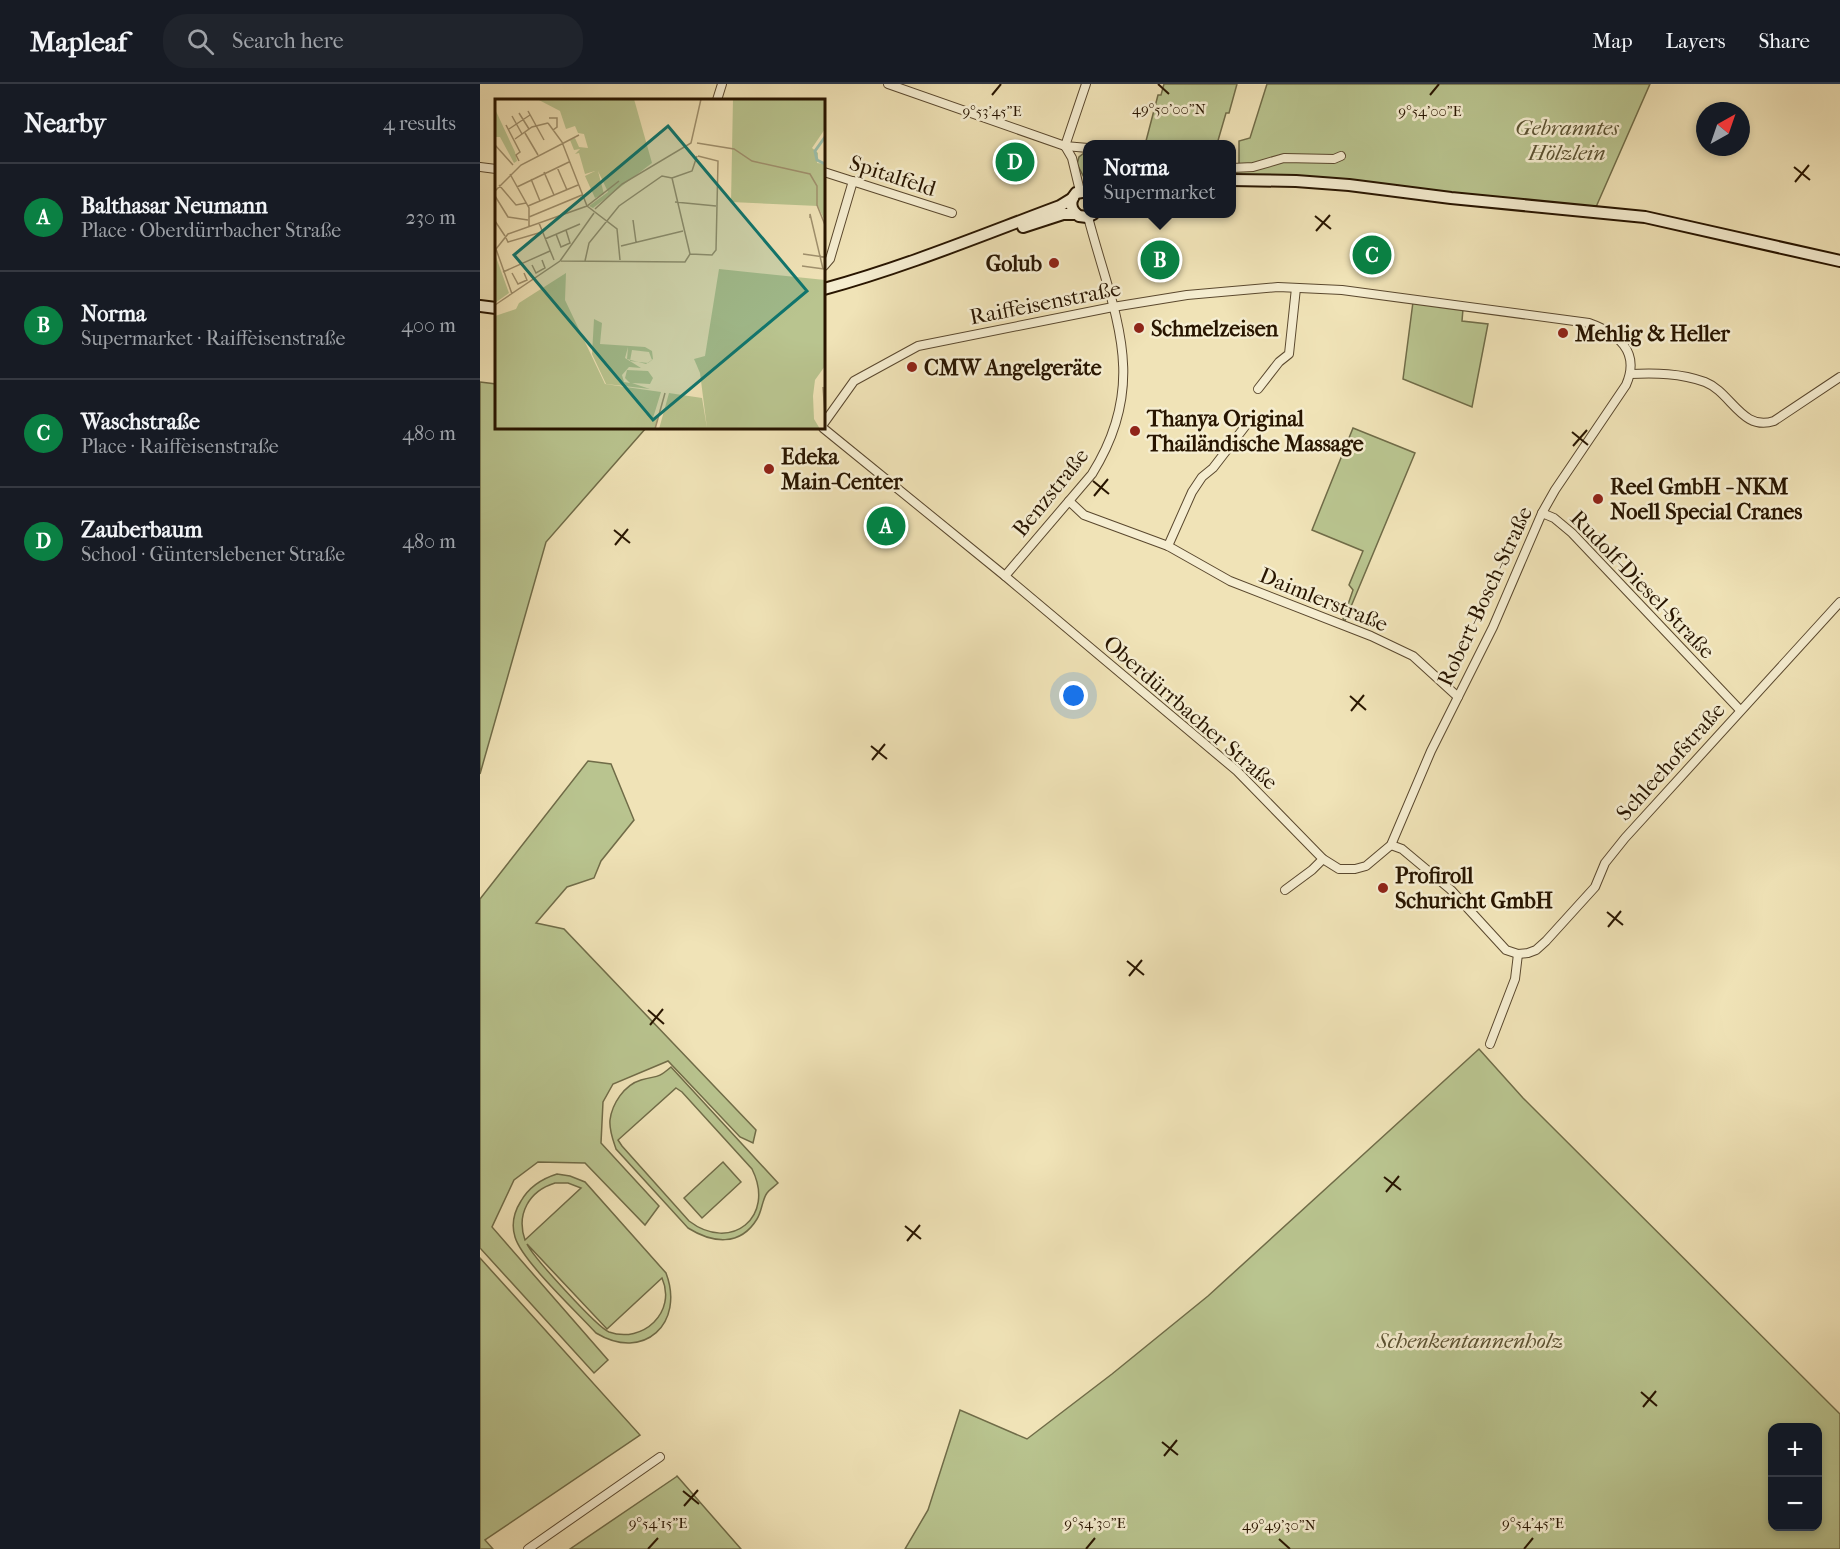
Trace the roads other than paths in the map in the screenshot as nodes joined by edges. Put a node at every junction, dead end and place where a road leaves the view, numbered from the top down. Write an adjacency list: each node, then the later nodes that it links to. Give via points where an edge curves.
1 (722, 84): 4 (street)
2 (888, 84): 5 (street)
3 (1086, 84): 5 (street)
4 (717, 99)
5 (1065, 146): 6 (street); 14 (street, via 1072,158)
6 (1083, 148)
7 (1341, 156): 9 (street, via 1284,158)
8 (480, 167): 10 (street)
9 (1236, 168)
10 (495, 169)
11 (825, 172): 13 (street, Spitalfeld)
12 (1236, 180): 20 (street, via 1349,185 1645,217)
13 (853, 181): 15 (street, Spitalfeld); 21 (street)
14 (1080, 194): 16 (street, via 1072,207); 19 (street, via 1060,206)
15 (952, 213)
16 (1076, 214): 17 (street); 19 (street, via 1063,214)
17 (1083, 217)
18 (1092, 218): 26 (street, Benzstraße)
19 (962, 245): 23 (street)
20 (1840, 261)
21 (825, 265)
22 (1296, 288): 26 (street, Raiffeisenstraße, via 1234,290); 27 (street, Raiffeisenstraße, via 1342,290 1589,322 1622,341 1629,355); 29 (street, via 1289,354)
23 (825, 289)
24 (480, 306): 25 (street)
25 (495, 308)
26 (1113, 308): 31 (street, Raiffeisenstraße, via 918,346 854,381); 33 (street, Benzstraße, via 1125,374 1118,418 1092,474)
27 (1630, 374): 28 (street, via 1663,372 1707,383 1757,424 1774,422); 34 (street, Robert-Bosch-Straße)
28 (1840, 377)
29 (1258, 389)
30 (1250, 420): 35 (street, via 1192,492)
31 (825, 422)
32 (825, 427): 36 (street, Oberdürrbacher Straße)
33 (1069, 501): 35 (street, Daimlerstraße, via 1084,515); 36 (street, Benzstraße)
34 (1542, 513): 38 (street, Robert-Bosch-Straße, via 1493,627); 39 (street, Rudolf-Diesel-Straße, via 1572,533)
35 (1168, 546): 38 (street, Daimlerstraße, via 1230,581 1413,656)
36 (1005, 576): 41 (street, Oberdürrbacher Straße, via 1237,771)
37 (1840, 602): 39 (street, Schleehofstraße)
38 (1458, 696): 40 (street, Robert-Bosch-Straße)
39 (1740, 710): 43 (street, Schleehofstraße, via 1625,838 1605,863 1595,887 1536,950)
40 (1391, 845): 41 (street, Oberdürrbacher Straße, via 1366,866 1355,869 1339,869); 43 (street, via 1402,849 1451,890 1506,950)
41 (1323, 859): 42 (street)
42 (1285, 890)
43 (1518, 954): 44 (street, via 1515,979)
44 (1490, 1044)
45 (660, 1457): 46 (street)
46 (528, 1549)

